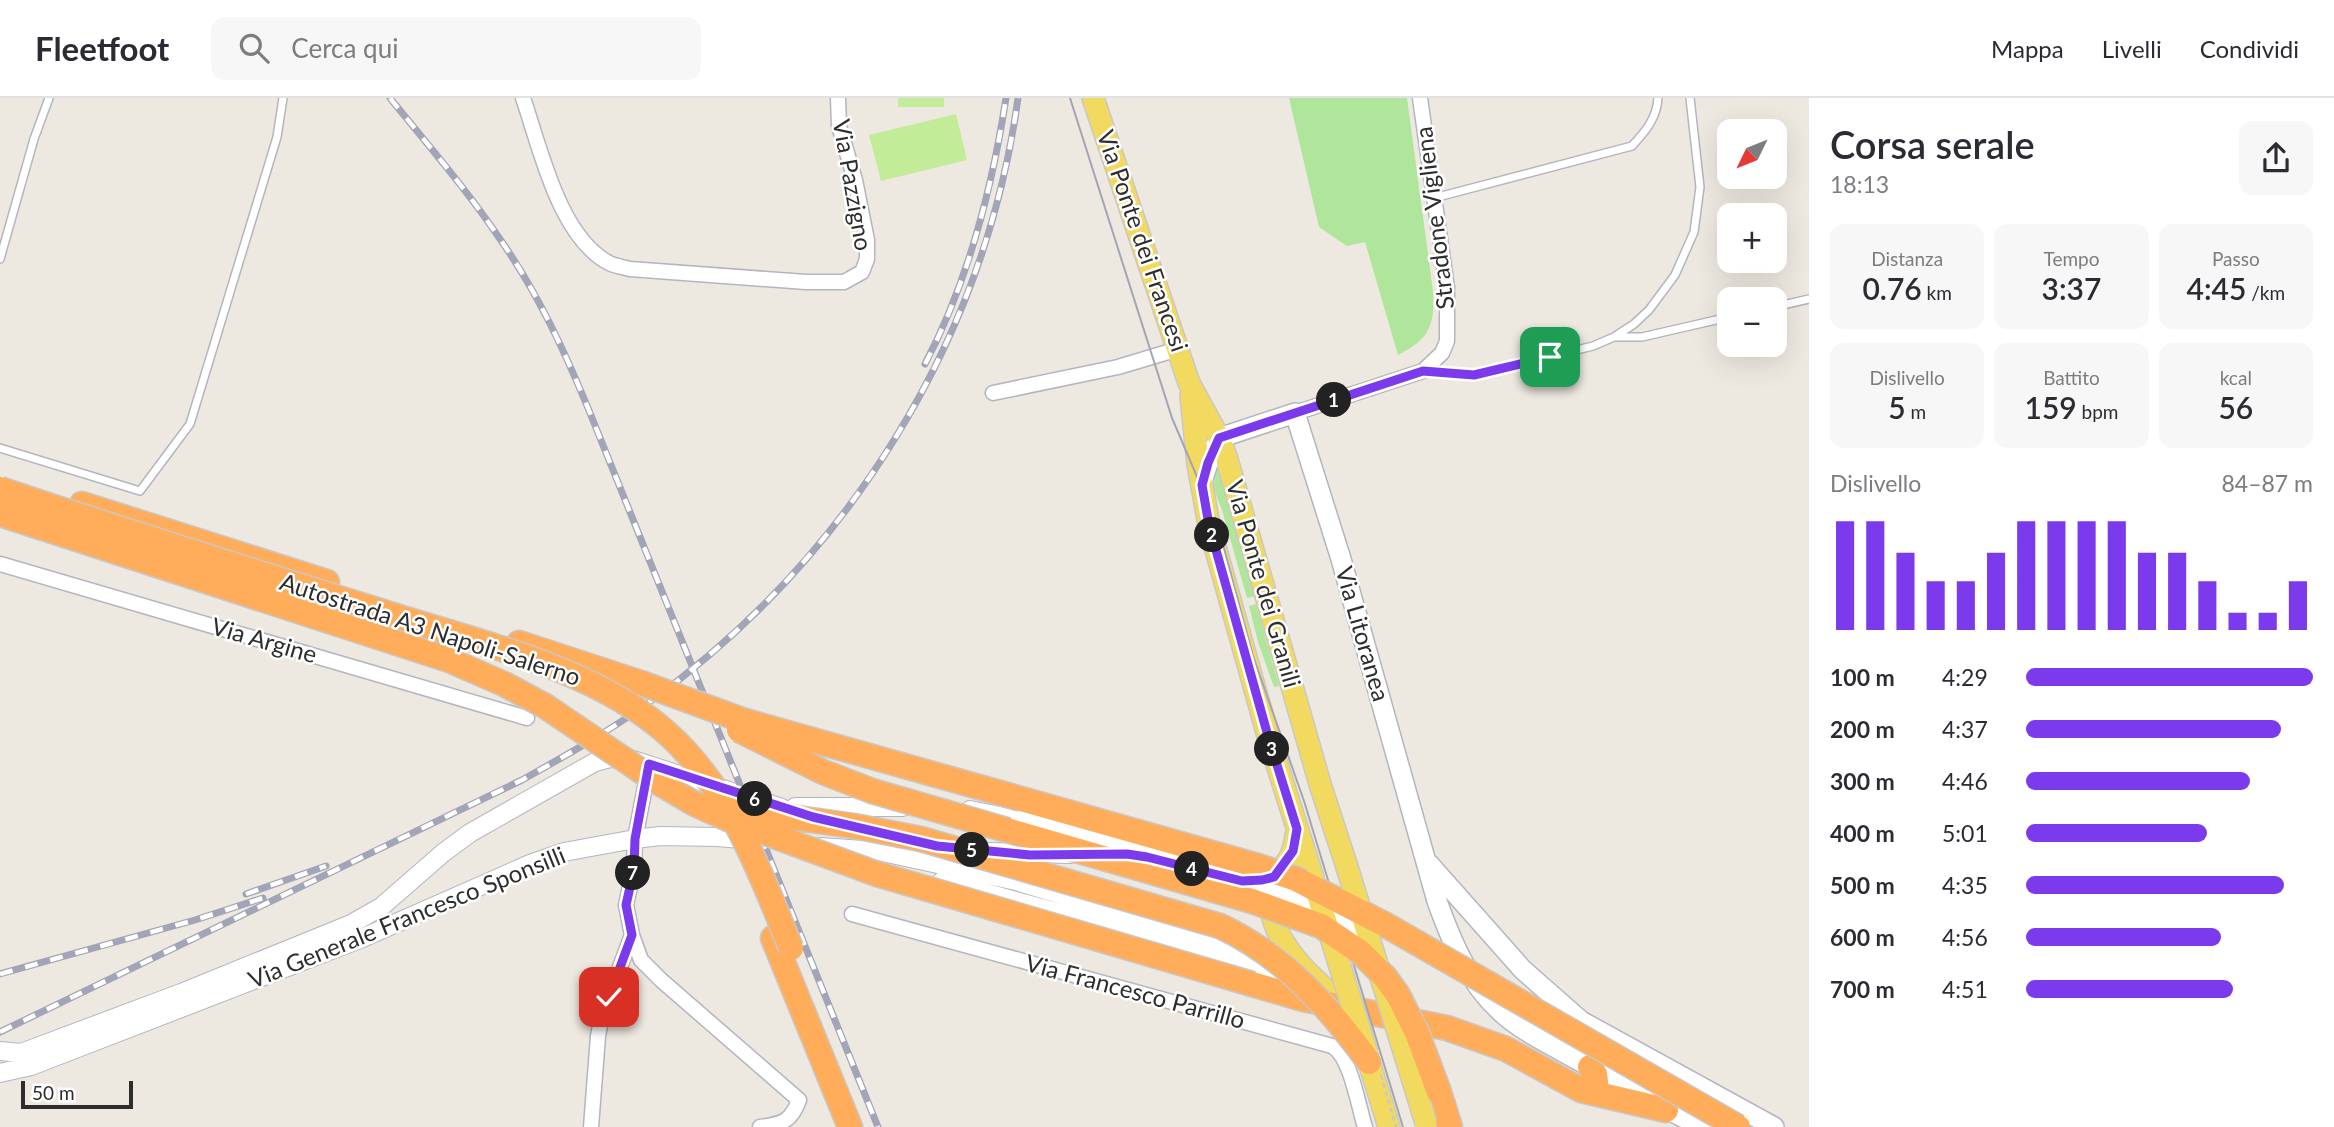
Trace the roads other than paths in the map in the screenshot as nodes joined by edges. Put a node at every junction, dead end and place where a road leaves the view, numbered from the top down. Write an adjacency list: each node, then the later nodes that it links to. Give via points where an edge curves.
1 (49, 98): 10 (lane)
2 (283, 98): 21 (lane, via 277,137 190,424 140,491)
3 (523, 98): 4 (street, Via Pazzigno, via 568,219 589,247 609,263 630,269 844,282 862,272 867,240 839,126)
4 (838, 98)
5 (1093, 98): 15 (main road, Via Ponte dei Francesi)
6 (1420, 98): 9 (street, Stradone Vigliena)
7 (1658, 98): 9 (lane, via 1647,130 1632,146)
8 (1690, 98): 14 (lane, via 1700,187 1694,232 1675,275 1649,310)
9 (1434, 198): 16 (street, Stradone Vigliena, via 1447,288 1447,341 1442,353)
10 (0, 259)
11 (1809, 299): 12 (lane)
12 (1787, 304)
13 (1717, 320): 14 (lane, via 1642,337)
14 (1614, 337): 16 (lane, via 1474,375)
15 (1178, 349): 17 (main road, Via Ponte dei Francesi); 18 (street, via 1118,367)
16 (1423, 371): 19 (street)
17 (1190, 385): 20 (main road, Via Ponte dei Granili); 23 (main road, Via Ponte dei Granili)
18 (993, 393)
19 (1295, 413): 20 (main road); 35 (main road, Via Litoranea, via 1345,573)
20 (1219, 438): 23 (main road); 54 (main road, Via Ponte dei Granili, bridge, via 1320,784)
21 (0, 448)
22 (0, 480): 28 (highway)
23 (1202, 485): 32 (main road, Via Ponte dei Granili, via 1209,525)
24 (0, 489): 41 (highway, Autostrada A3 Napoli-Salerno, bridge, via 499,649 585,680 621,700 676,742 720,796 747,843)
25 (0, 503): 41 (highway, Autostrada A3 Napoli-Salerno, bridge, via 580,688 639,726 697,784 734,845)
26 (0, 514): 30 (highway, bridge, via 449,660 545,706)
27 (0, 564): 29 (street, Via Argine)
28 (641, 683): 38 (highway, bridge, via 741,720 1258,866); 52 (highway, bridge, via 823,772 872,791 1252,901 1321,926 1360,952 1398,995)
29 (527, 718)
30 (653, 772): 31 (street, Via Generale Francesco Sponsilli); 33 (street); 42 (highway, bridge, via 725,807 920,839 1220,926); 43 (highway, bridge, via 695,804 853,866); 47 (street, Via Generale Francesco Sponsilli, via 630,759 595,762 470,833 382,907 351,924 21,1053)
31 (774, 805): 36 (street, via 937,846 1030,855 1127,854 1242,881); 37 (street, bridge, via 979,811)
32 (1297, 829): 36 (main road, via 1293,851); 48 (main road, Via Ponte dei Granili, bridge)
33 (635, 839): 34 (street, Via Generale Francesco Sponsilli, via 717,837); 40 (street, via 626,905); 50 (street, Via Generale Francesco Sponsilli, via 564,852 530,864 360,939 31,1066)
34 (828, 847): 42 (street, bridge, via 878,851 1016,881 1206,938); 43 (street, via 1213,955 1266,976)
35 (1423, 858): 45 (main road, Via Litoranea, via 1452,941 1478,986 1500,1012); 46 (main road, via 1523,970 1581,1021)
36 (1274, 877): 44 (main road, via 1272,918 1282,940)
37 (1294, 895): 38 (street, bridge); 52 (street, bridge, via 1346,925 1399,979 1426,1034)
38 (1338, 899): 62 (highway, bridge)
39 (852, 914): 59 (street, Via Francesco Parrillo, via 1332,1046 1345,1061)
40 (632, 935): 55 (street, via 602,1015); 56 (street, via 641,960 661,980 799,1100 794,1113 780,1124)
41 (782, 943): 57 (highway, Autostrada A3 Napoli-Salerno); 58 (highway, Autostrada A3 Napoli-Salerno)
42 (1288, 970): 48 (highway, bridge, via 1329,1010)
43 (1303, 999): 44 (highway)
44 (1347, 1008): 51 (highway, via 1459,1032 1506,1049)
45 (1535, 1036): 46 (main road); 49 (main road, Via Litoranea)
46 (1608, 1037): 63 (main road)
47 (0, 1051)
48 (1369, 1062): 60 (main road, Via Ponte dei Granili)
49 (1590, 1067): 51 (highway, via 1596,1082); 53 (main road, Via Litoranea)
50 (0, 1073)
51 (1581, 1090): 53 (highway)
52 (1439, 1092): 54 (highway)
53 (1666, 1110): 61 (main road, Via Litoranea)
54 (1434, 1126)
55 (591, 1127)
56 (760, 1127)
57 (850, 1127)
58 (864, 1127)
59 (1365, 1127)
60 (1389, 1127)
61 (1703, 1127)
62 (1738, 1127)
63 (1774, 1127)

